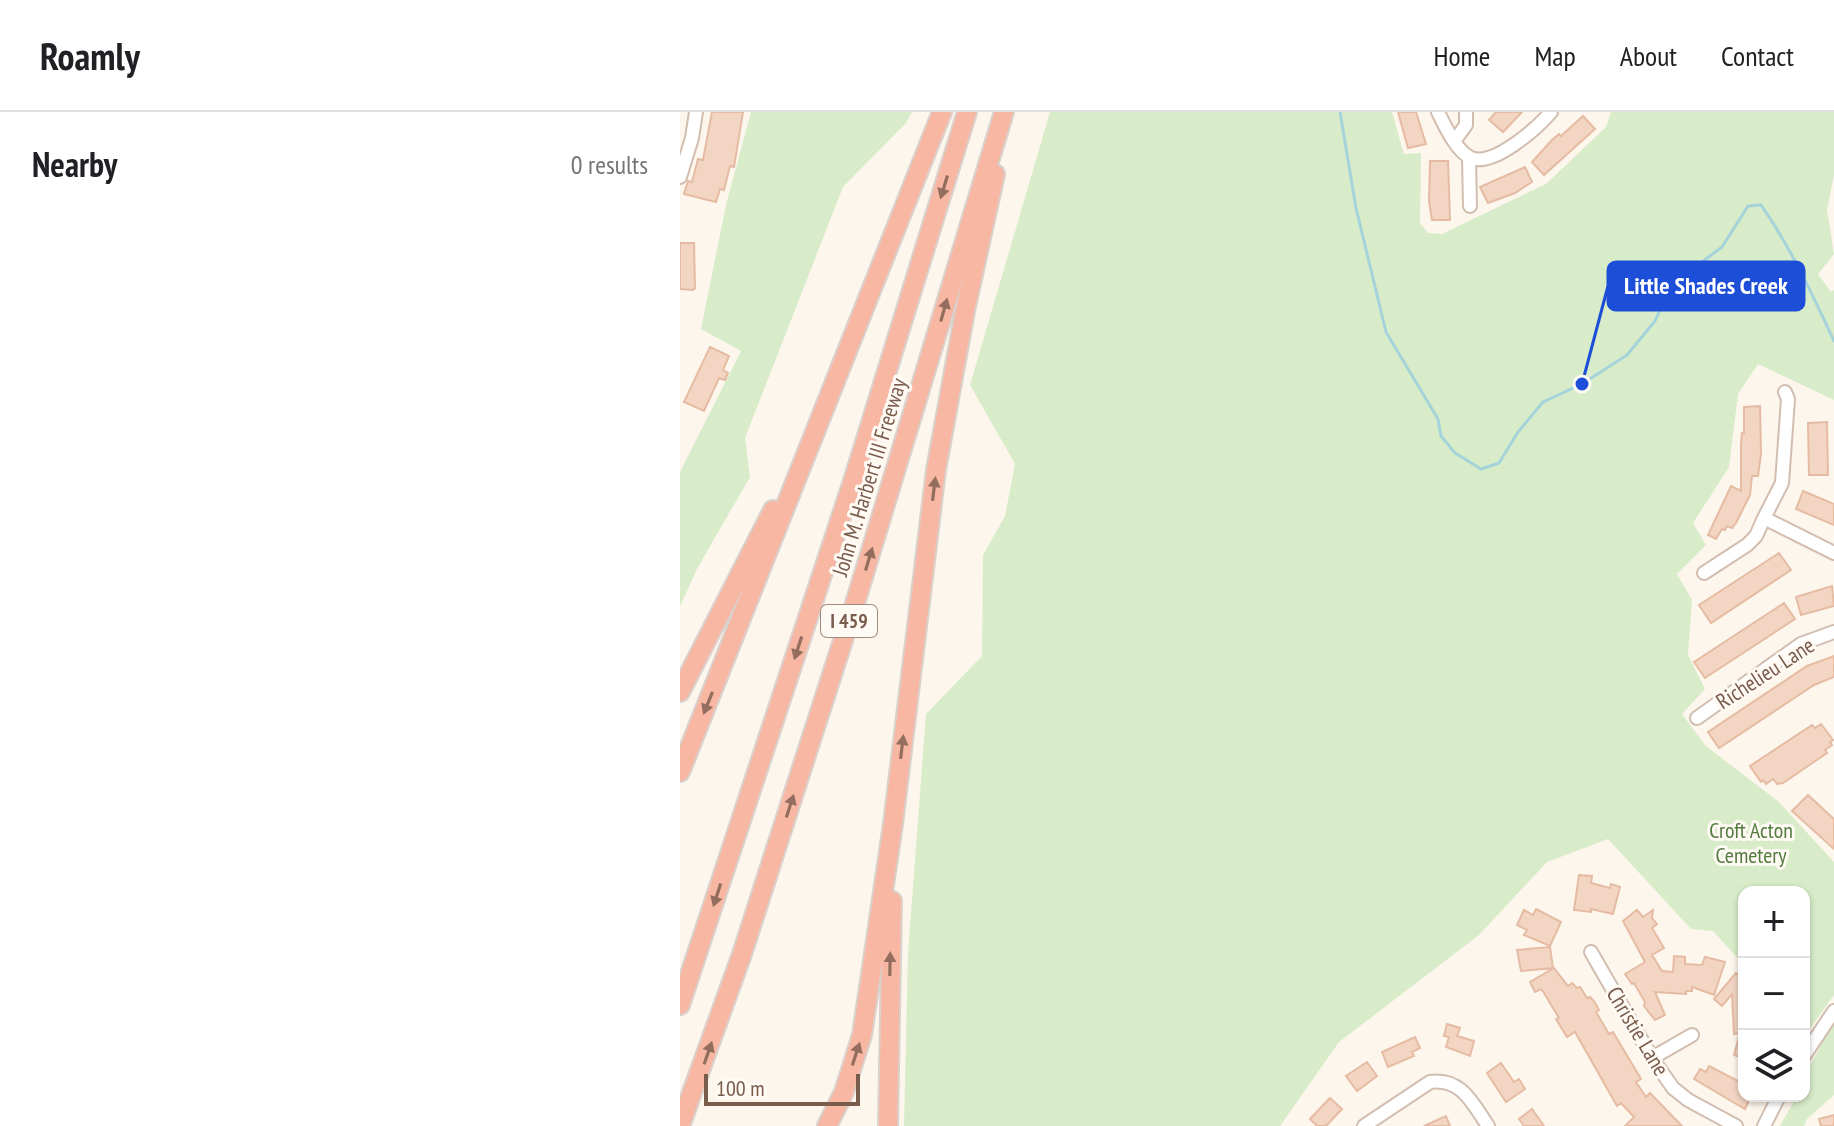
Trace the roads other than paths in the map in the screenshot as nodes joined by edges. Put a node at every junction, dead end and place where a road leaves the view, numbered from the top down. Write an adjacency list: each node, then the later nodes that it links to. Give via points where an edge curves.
1 (696, 112): 10 (street)
2 (942, 112): 12 (highway)
3 (967, 112): 23 (highway, John M. Harbert III Freeway / I 459, one-way to 23, via 854,478)
4 (1006, 112): 21 (highway, one-way to 4, via 936,470); 30 (highway, John M. Harbert III Freeway / I 459, one-way to 4, via 843,641)
5 (1438, 112): 8 (street)
6 (1466, 112): 8 (street, via 1466,125)
7 (1551, 112): 9 (street, via 1511,147 1481,159)
8 (1455, 140): 9 (street)
9 (1469, 157): 11 (street)
10 (680, 177)
11 (1470, 206)
12 (851, 344): 18 (highway); 20 (highway, one-way to 20)
13 (1785, 392): 14 (street, via 1782,483)
14 (1764, 518): 15 (street); 16 (street, via 1747,545)
15 (1834, 553)
16 (1704, 573)
17 (1834, 632): 19 (street, Richelieu Lane, via 1801,644)
18 (680, 692)
19 (1697, 718)
20 (680, 772)
21 (893, 824): 31 (highway, one-way to 21, via 862,1035); 32 (highway, one-way to 21)
22 (1591, 952): 27 (street, Christie Lane)
23 (680, 1005)
24 (1834, 1011): 26 (street)
25 (1692, 1035): 27 (street)
26 (1810, 1047)
27 (1652, 1058): 29 (street, Christie Lane, via 1680,1094)
28 (1776, 1102): 36 (street)
29 (1716, 1122): 35 (street, Christie Lane)
30 (680, 1126)
31 (827, 1126)
32 (888, 1126)
33 (1364, 1126): 34 (street, via 1440,1080 1466,1093)
34 (1488, 1126)
35 (1736, 1126)
36 (1764, 1126)

